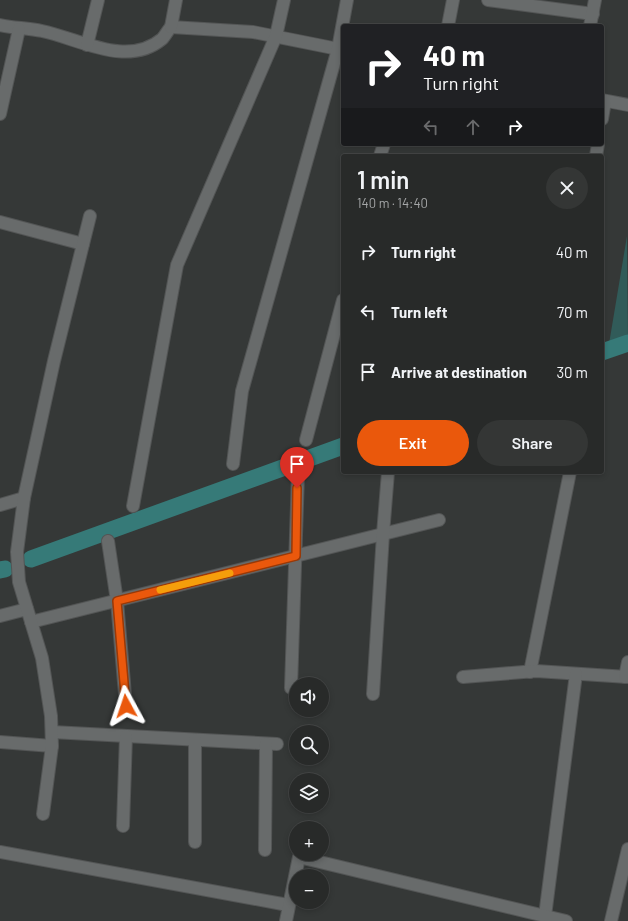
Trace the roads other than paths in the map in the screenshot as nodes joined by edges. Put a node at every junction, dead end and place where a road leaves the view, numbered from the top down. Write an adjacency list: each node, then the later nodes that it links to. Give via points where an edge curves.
1 (98, 0): 16 (street)
2 (176, 0): 13 (street)
3 (284, 0): 15 (street)
4 (347, 0): 9 (street)
5 (453, 0): 10 (street)
6 (488, 0): 8 (street)
7 (595, 0): 8 (street)
8 (593, 14): 11 (street)
9 (344, 24)
10 (448, 24)
11 (590, 24)
12 (0, 25): 14 (street)
13 (171, 26): 15 (street); 16 (street, via 162,39 140,50 116,51)
14 (19, 29): 16 (street, via 42,31); 20 (street)
15 (276, 36): 17 (street); 32 (street, via 177,265)
16 (87, 45)
17 (341, 50): 26 (street, via 242,391)
18 (604, 100): 19 (street)
19 (628, 105)
20 (0, 114)
21 (90, 216): 23 (street)
22 (0, 222): 23 (street)
23 (83, 244): 30 (street)
24 (341, 308): 25 (street)
25 (306, 440)
26 (234, 464)
27 (298, 474): 36 (street)
28 (388, 474): 34 (street)
29 (570, 474): 42 (street)
30 (24, 498): 31 (street); 38 (street, via 17,552 19,582)
31 (0, 505)
32 (132, 506)
33 (439, 520): 34 (street)
34 (382, 534): 36 (street); 47 (street)
35 (108, 541): 37 (street)
36 (296, 556): 37 (street); 44 (street)
37 (117, 601): 40 (street); 48 (street)
38 (27, 609): 39 (street); 40 (street)
39 (0, 616)
40 (31, 622): 49 (street, via 42,658)
41 (628, 662): 46 (street)
42 (530, 672): 43 (street); 45 (street)
43 (576, 674): 46 (street); 61 (street)
44 (291, 677)
45 (463, 677)
46 (627, 677)
47 (373, 694)
48 (126, 706)
49 (52, 732): 50 (street); 53 (street)
50 (126, 736): 51 (street); 55 (street)
51 (195, 740): 56 (street); 58 (street, via 272,744)
52 (0, 742): 53 (street)
53 (52, 746): 54 (street)
54 (44, 814)
55 (123, 826)
56 (194, 842)
57 (628, 849): 64 (street)
58 (265, 850)
59 (0, 852): 60 (street)
60 (288, 905): 61 (street, via 300,857); 62 (street)
61 (545, 916): 63 (street)
62 (286, 921)
63 (566, 921)
64 (611, 921)

